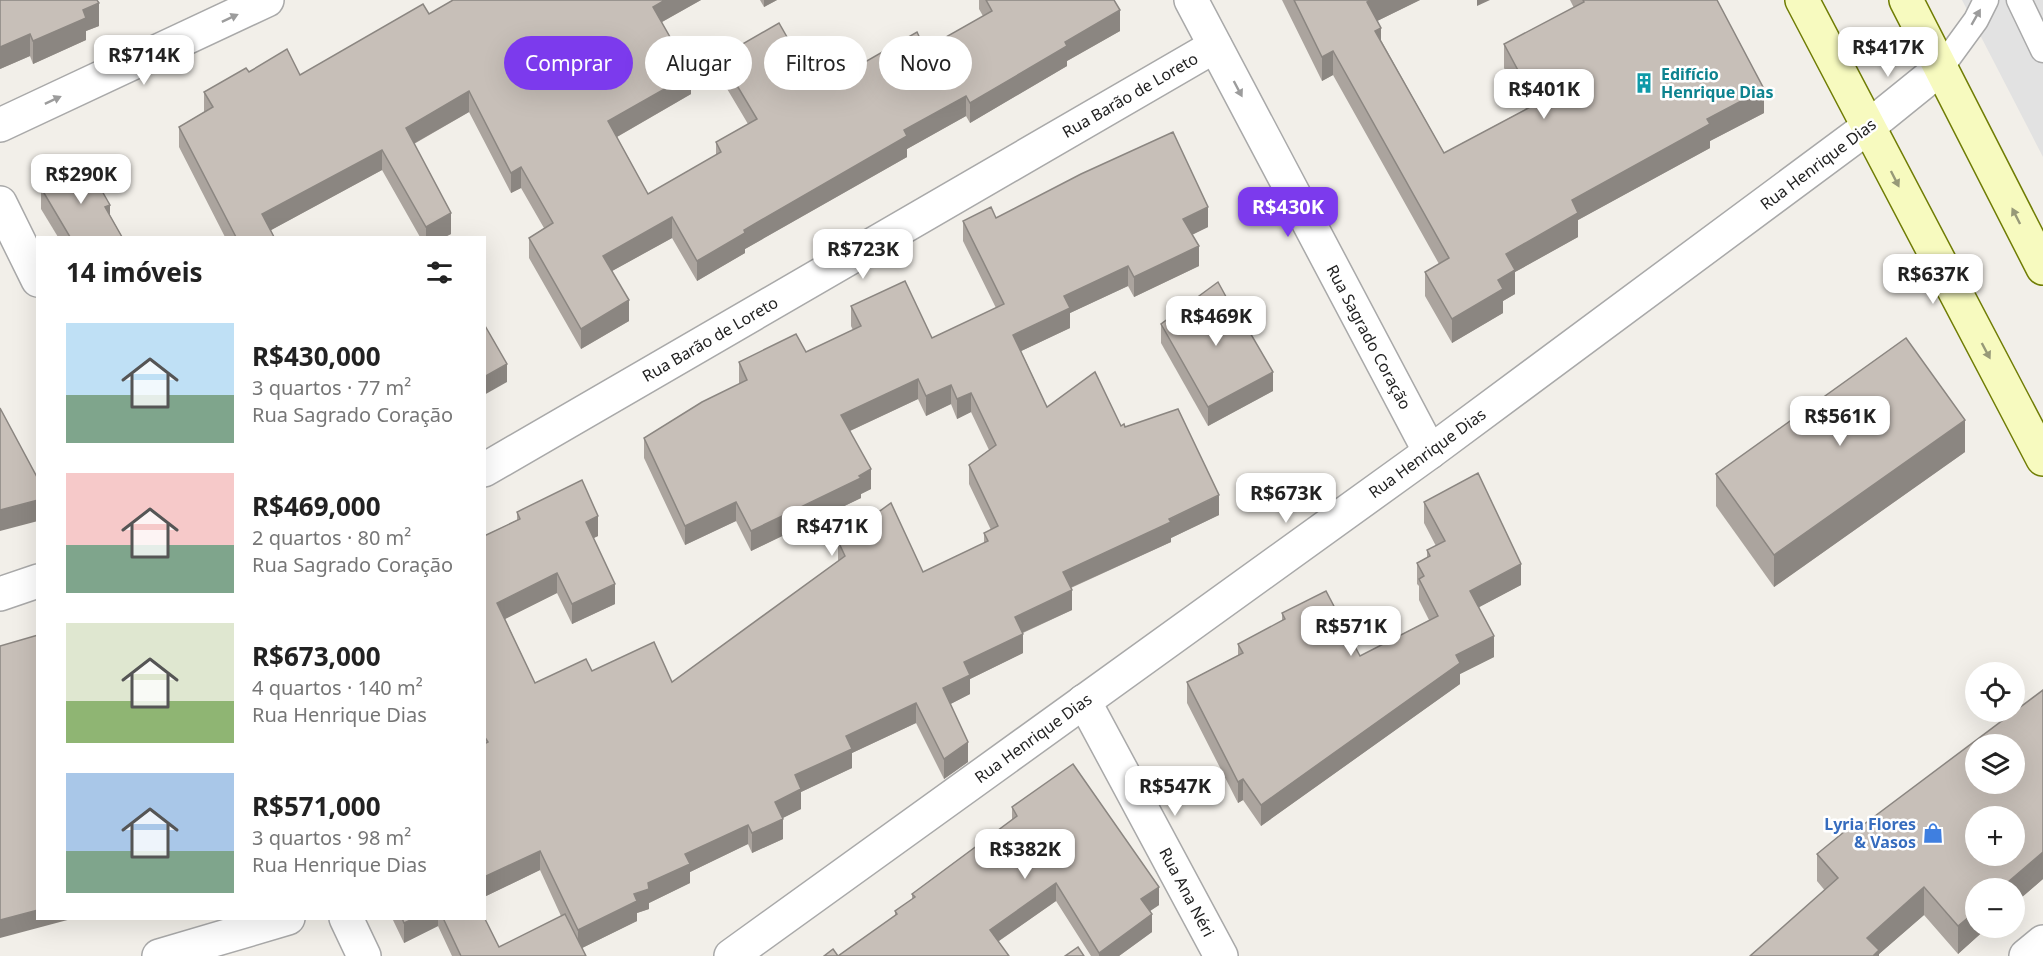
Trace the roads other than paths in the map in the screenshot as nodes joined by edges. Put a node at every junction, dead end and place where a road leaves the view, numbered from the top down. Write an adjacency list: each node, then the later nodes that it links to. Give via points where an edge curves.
1 (267, 0): 10 (street, one-way to 1)
2 (1191, 0): 7 (street, Rua Sagrado Coração)
3 (1802, 0): 11 (main road)
4 (1906, 0): 9 (main road)
5 (1986, 0): 9 (lane, one-way to 5)
6 (2019, 0): 8 (lane)
7 (1215, 46): 15 (street, Rua Sagrado Coração, one-way to 15); 17 (street, Rua Barão de Loreto)
8 (2043, 50)
9 (1941, 68): 11 (street, Rua Henrique Dias); 13 (main road, one-way to 9)
10 (0, 125)
11 (1868, 127): 15 (street, Rua Henrique Dias); 16 (main road, one-way to 16)
12 (0, 203): 14 (street)
13 (2043, 268)
14 (36, 276)
15 (1430, 452): 20 (street, Rua Henrique Dias)
16 (2043, 459)
17 (486, 469)
18 (36, 582): 19 (street)
19 (0, 594)
20 (1084, 701): 26 (street, Rua Henrique Dias); 27 (street, Rua Ana Néri)
21 (281, 920): 24 (street)
22 (347, 920): 25 (street)
23 (2043, 942): 28 (street)
24 (159, 956)
25 (364, 956)
26 (731, 956)
27 (1221, 956)
28 (2026, 956)

